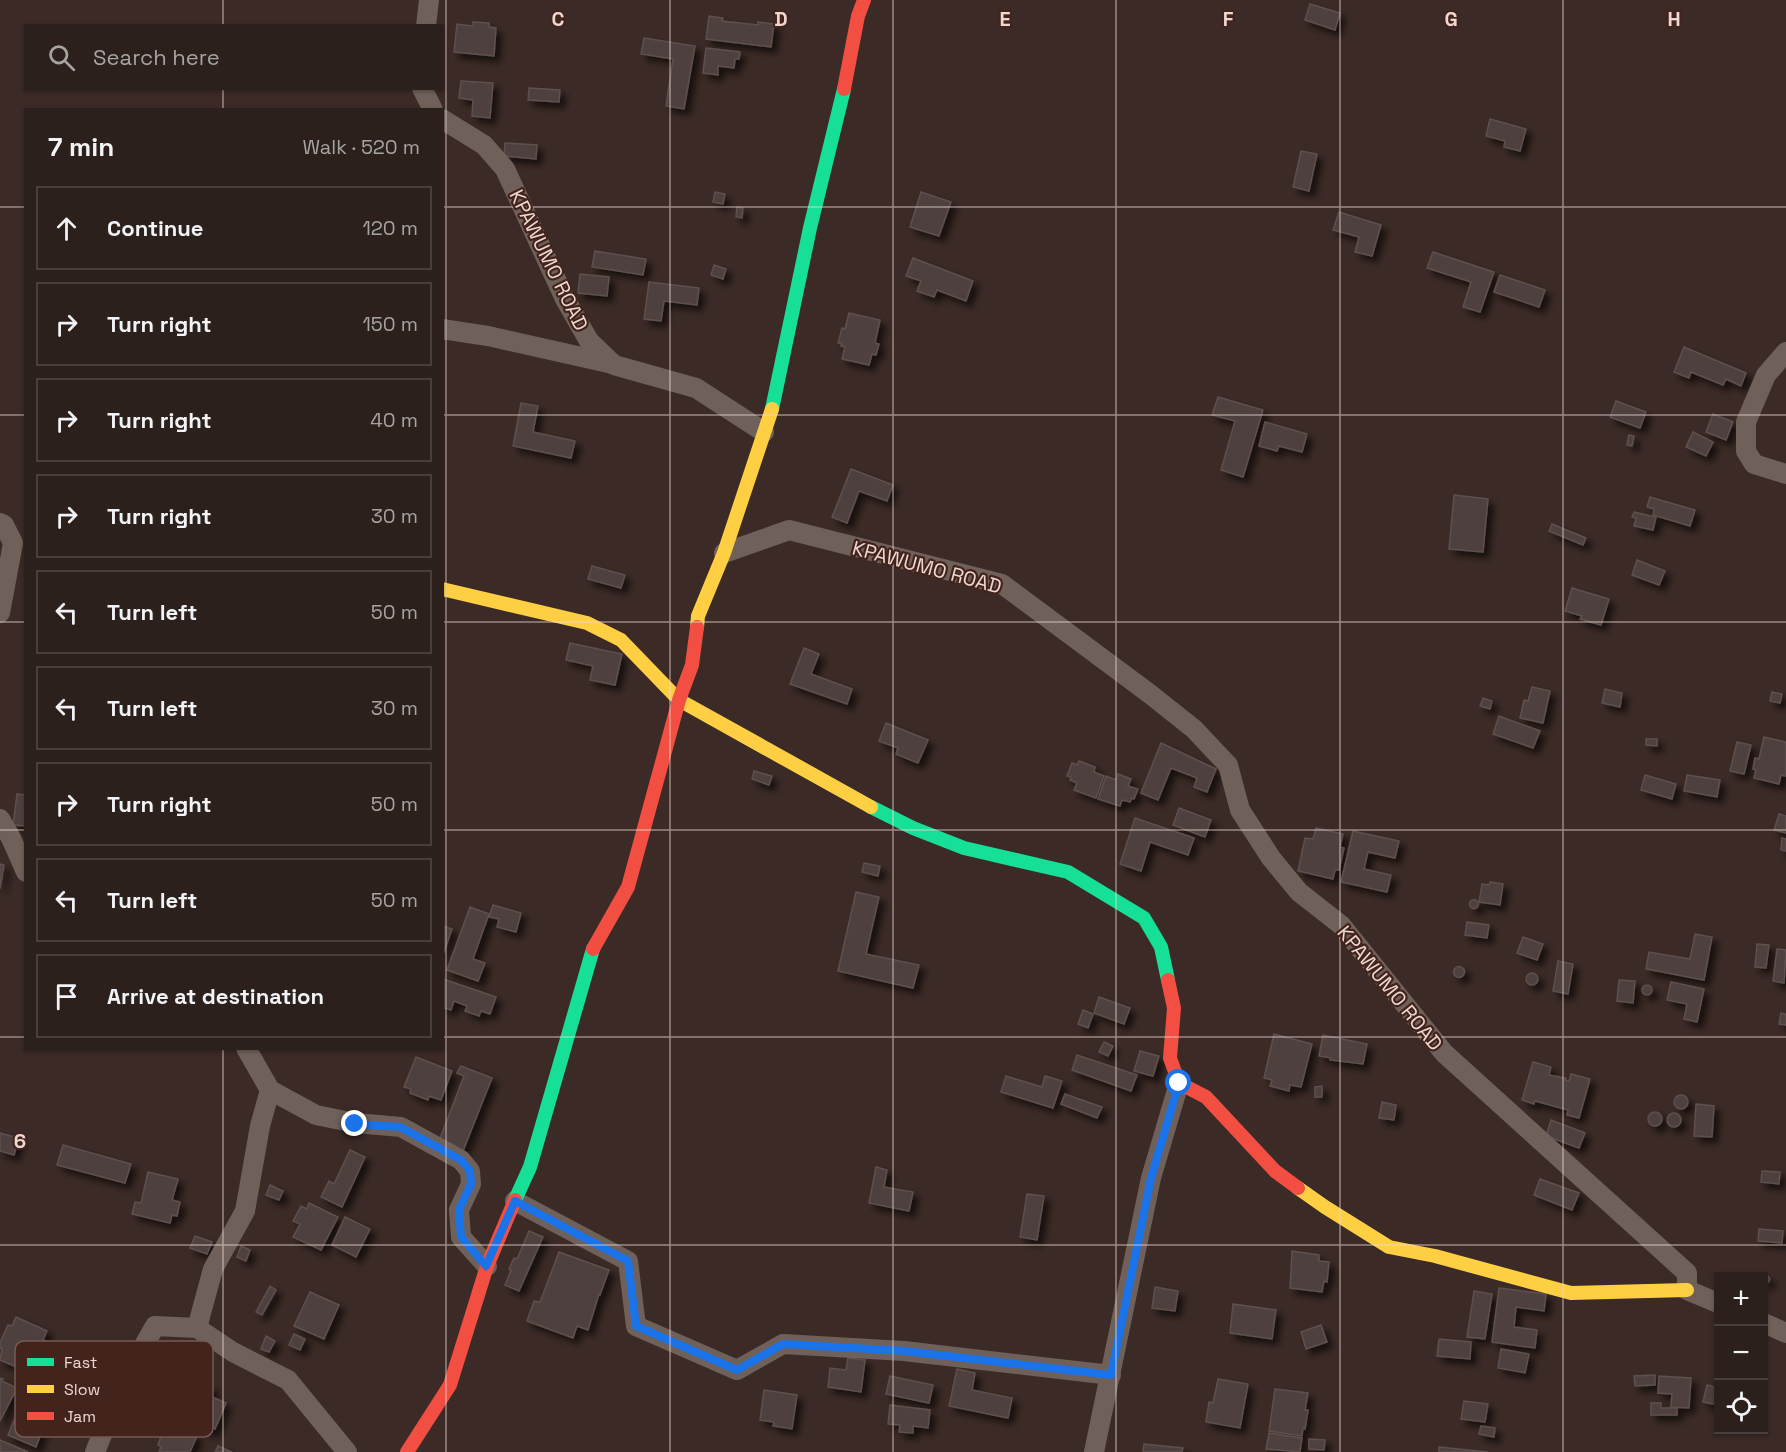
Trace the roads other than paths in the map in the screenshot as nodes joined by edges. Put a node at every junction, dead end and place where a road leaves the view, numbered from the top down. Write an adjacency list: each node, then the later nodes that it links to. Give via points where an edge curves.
1 (429, 0): 3 (street)
2 (864, 0): 10 (street)
3 (426, 24)
4 (423, 90): 5 (street)
5 (432, 108)
6 (444, 120): 9 (street, KPAWUMO ROAD, via 484,145 505,169 565,299 590,341)
7 (444, 330): 9 (street, via 488,336)
8 (1786, 352): 11 (street, via 1766,375 1746,422 1746,451 1754,464)
9 (614, 365): 10 (street, KPAWUMO ROAD, via 696,388)
10 (764, 432): 13 (street)
11 (1786, 474)
12 (0, 523): 15 (street, via 13,543)
13 (724, 553): 16 (street, via 698,616 692,665); 24 (street, KPAWUMO ROAD, via 789,530 1002,584 1150,694 1194,729 1228,765 1240,810 1271,858 1299,892 1341,926 1444,1053 1687,1273)
14 (444, 589): 16 (street, via 587,623 621,640)
15 (0, 613)
16 (679, 700): 20 (street, via 913,828 964,848 1068,872 1144,918 1161,947 1174,1008 1170,1058); 22 (street, via 628,887 592,951 530,1167)
17 (0, 819): 18 (street)
18 (24, 867)
19 (247, 1050): 21 (street)
20 (1179, 1083): 24 (street, via 1206,1097 1275,1172 1389,1247 1571,1293); 30 (street, via 1151,1178)
21 (270, 1090): 23 (street, via 316,1115 355,1124 400,1127 461,1160 470,1171 471,1184 459,1210 461,1237); 27 (street, via 245,1211 213,1269)
22 (515, 1201): 23 (street); 30 (street, via 628,1261 636,1326 737,1370 783,1344 904,1351)
23 (486, 1266): 34 (street, via 450,1385)
24 (1687, 1290): 25 (street)
25 (1714, 1301)
26 (1768, 1325): 28 (street)
27 (196, 1328): 29 (street, via 156,1326); 33 (street, via 288,1380)
28 (1786, 1333)
29 (147, 1341)
30 (1111, 1375): 35 (street)
31 (101, 1437): 32 (street)
32 (95, 1452)
33 (347, 1452)
34 (407, 1452)
35 (1094, 1452)

